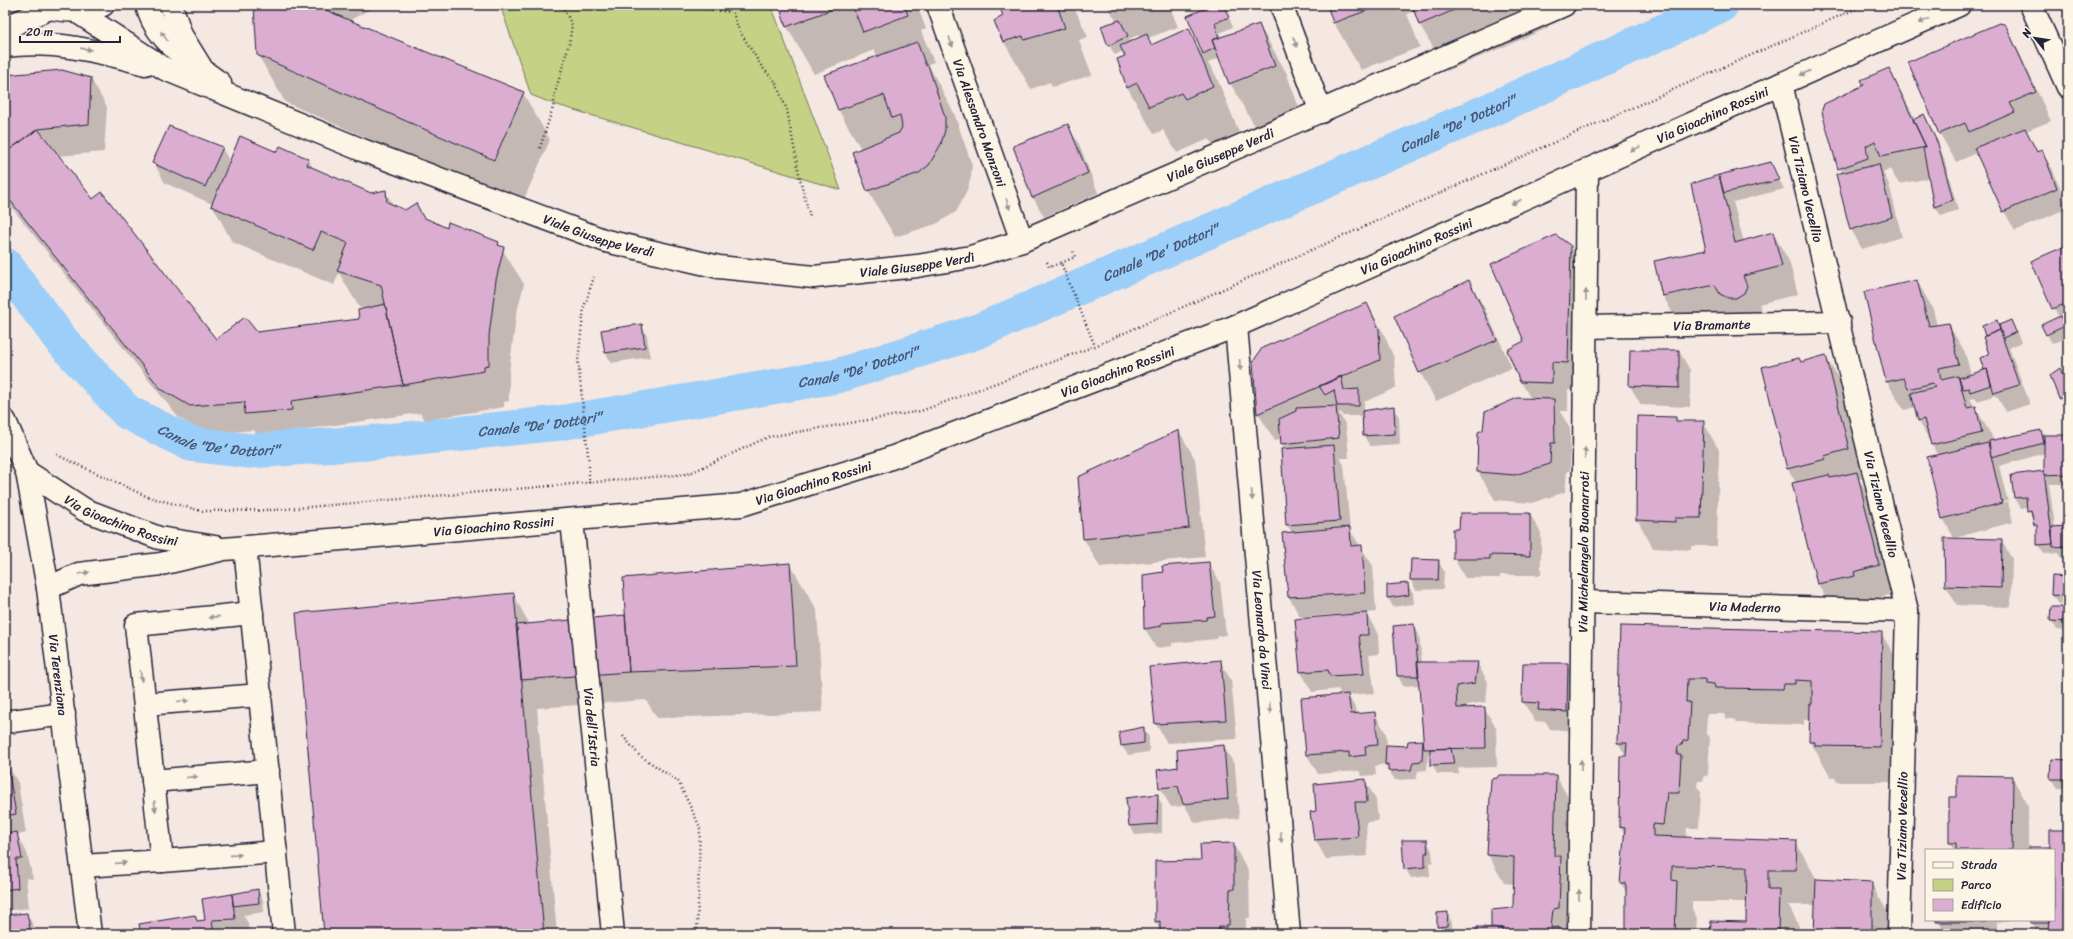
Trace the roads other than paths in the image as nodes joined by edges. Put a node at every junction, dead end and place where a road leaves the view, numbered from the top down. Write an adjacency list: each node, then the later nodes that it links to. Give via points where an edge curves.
1 (103, 5): 10 (street)
2 (147, 5): 14 (street, one-way to 2, via 172,47 149,16)
3 (171, 5): 14 (street, via 181,35)
4 (938, 5): 20 (street, Via Alessandro Manzoni, one-way to 20)
5 (1281, 5): 18 (street, one-way to 18)
6 (1959, 5): 15 (street, Via Gioachino Rossini, one-way to 15)
7 (2031, 5): 16 (street)
8 (45, 7): 10 (street); 11 (street)
9 (1553, 7): 18 (street, Viale Giuseppe Verdi)
10 (76, 11): 13 (street)
11 (5, 28)
12 (5, 46): 13 (street, one-way to 13, via 60,45 99,51)
13 (165, 69): 17 (street)
14 (204, 71): 17 (street)
15 (1781, 84): 19 (street, Via Gioachino Rossini, one-way to 19); 21 (street, Via Tiziano Vecellio)
16 (2068, 87)
17 (249, 103): 20 (street, Viale Giuseppe Verdi, via 389,161 606,241 719,267 814,277 917,266 971,257)
18 (1321, 112): 20 (street, Viale Giuseppe Verdi)
19 (1587, 171): 22 (street, Via Gioachino Rossini, one-way to 22); 23 (street, Via Michelangelo Buonarroti, one-way to 19)
20 (1022, 241)
21 (1839, 322): 23 (street, Via Bramante); 30 (street, Via Tiziano Vecellio)
22 (1236, 326): 26 (street, Via Gioachino Rossini, via 883,461 741,505); 44 (street, Via Leonardo da Vinci, one-way to 44)
23 (1586, 327): 29 (street, Via Michelangelo Buonarroti, one-way to 23)
24 (5, 421): 25 (street, Via Terenziana)
25 (27, 472): 27 (street, Via Gioachino Rossini, via 85,510 159,538); 28 (street, Via Terenziana)
26 (572, 520): 27 (street, Via Gioachino Rossini); 43 (street, Via dell'Istria)
27 (235, 548): 28 (street, Via Gioachino Rossini, one-way to 27, via 79,574 161,564); 31 (street)
28 (48, 588): 34 (street, Via Terenziana)
29 (1583, 602): 30 (street, Via Maderno); 45 (street, Via Michelangelo Buonarroti, one-way to 29)
30 (1907, 611): 46 (street, Via Tiziano Vecellio)
31 (252, 613): 32 (street); 33 (street, one-way to 33, via 136,625)
32 (261, 695): 33 (street, one-way to 32); 36 (street)
33 (144, 704): 37 (street)
34 (64, 714): 35 (street); 40 (street, Via Terenziana)
35 (5, 722)
36 (268, 771): 37 (street, one-way to 36); 38 (street)
37 (153, 781): 39 (street, one-way to 39)
38 (276, 852): 39 (street, one-way to 38); 42 (street)
39 (162, 861): 40 (street, one-way to 39)
40 (82, 866): 41 (street, Via Terenziana)
41 (90, 934)
42 (284, 934)
43 (613, 934)
44 (1289, 934)
45 (1579, 934)
46 (1899, 934)

